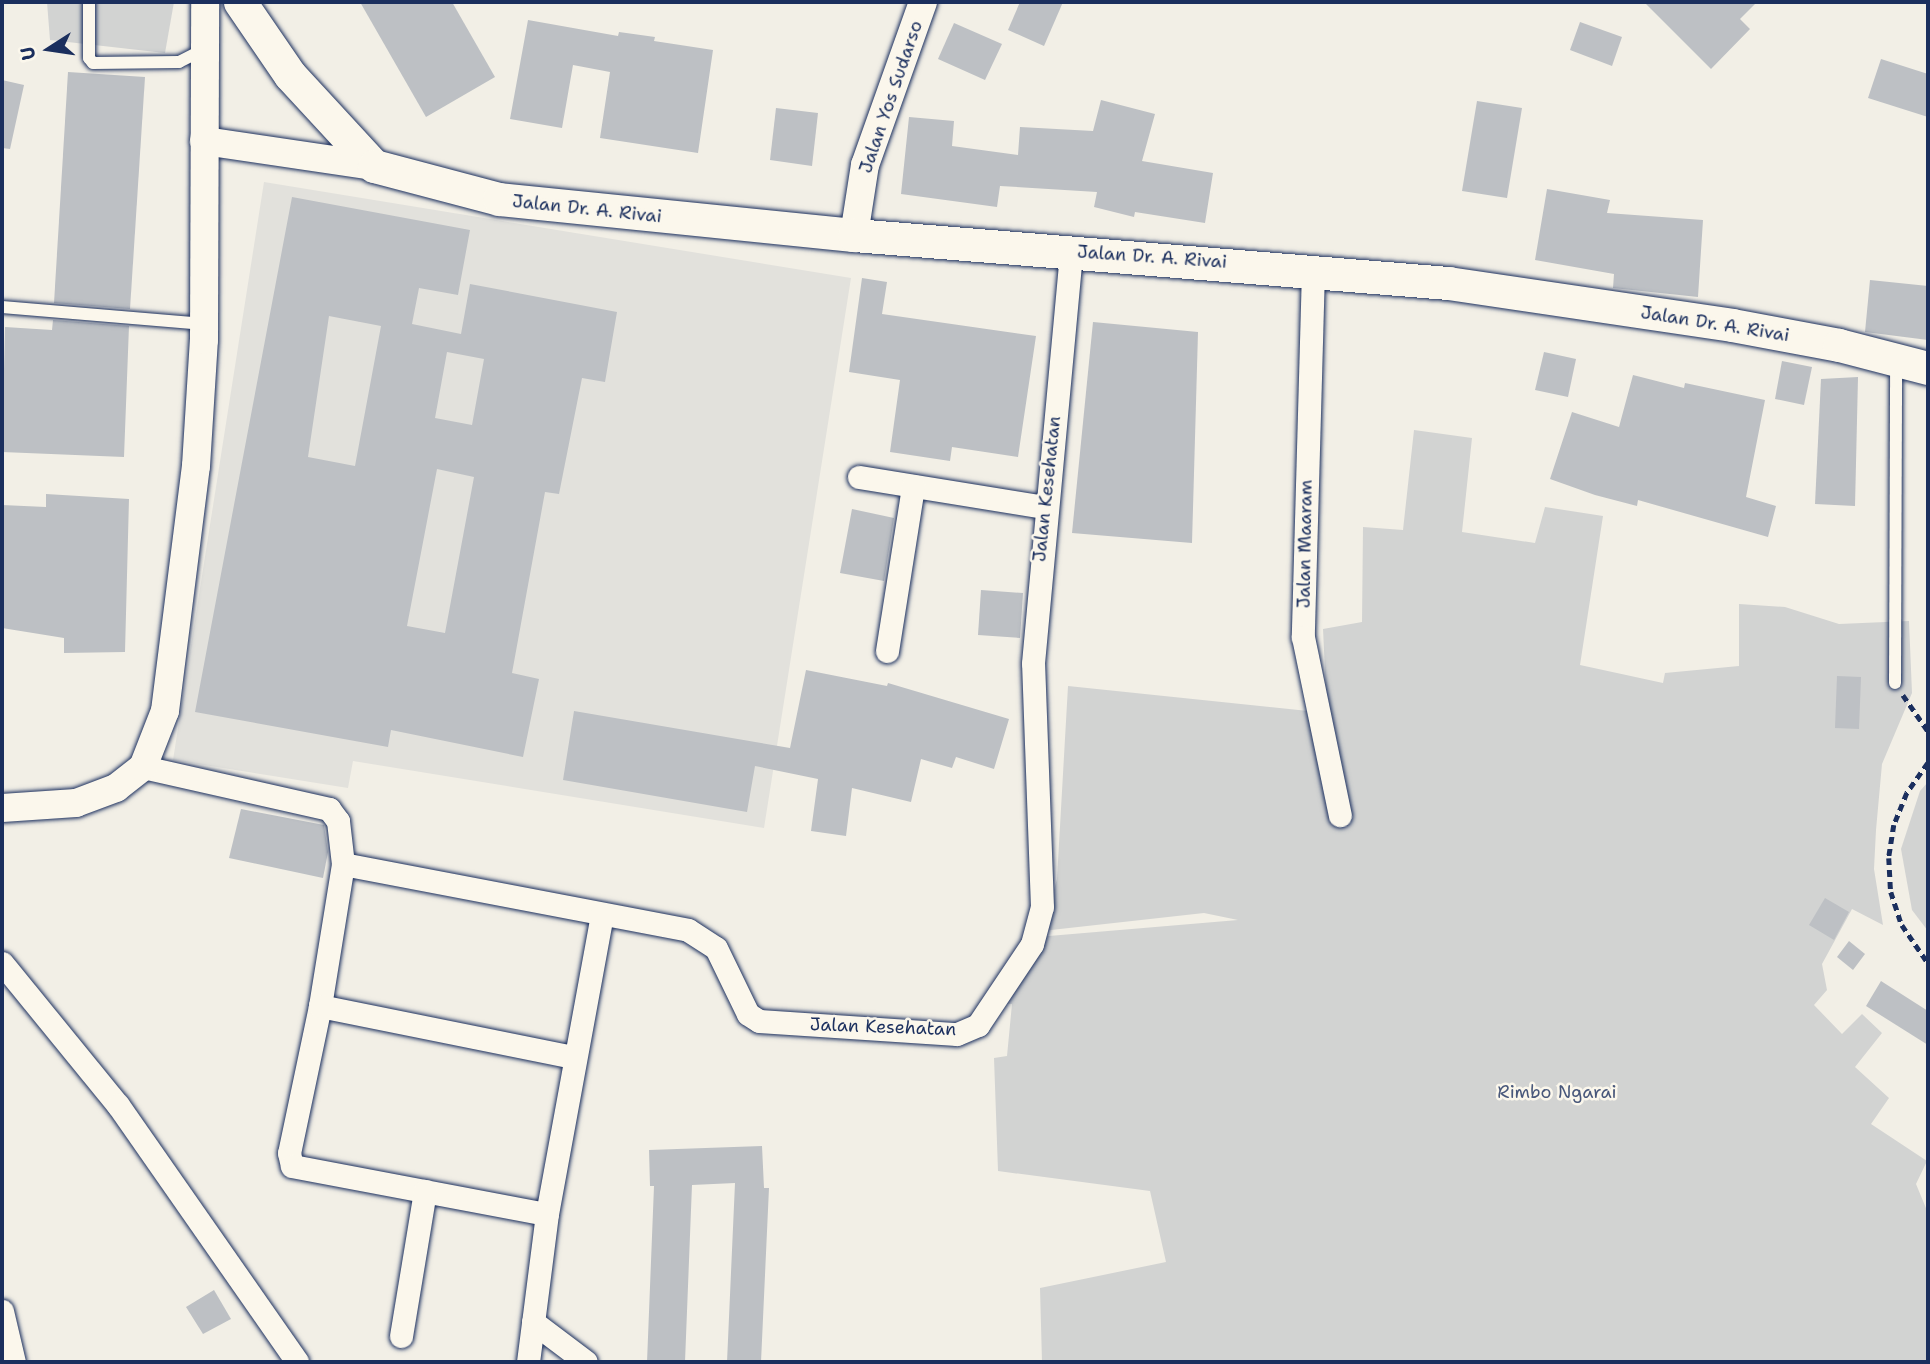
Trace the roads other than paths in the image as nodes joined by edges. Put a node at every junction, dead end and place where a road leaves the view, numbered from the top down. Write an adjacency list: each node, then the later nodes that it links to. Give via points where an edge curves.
1 (89, 2): 5 (lane, via 93,63 179,62)
2 (205, 2): 5 (street)
3 (240, 2): 7 (main road, via 290,75)
4 (923, 2): 8 (street, Jalan Yos Sudarso, via 865,165)
5 (203, 50): 6 (street)
6 (204, 141): 7 (street); 12 (street)
7 (374, 166): 8 (main road, Jalan Dr. A. Rivai, via 499,199)
8 (854, 235): 9 (main road, Jalan Dr. A. Rivai)
9 (1071, 251): 10 (main road, Jalan Dr. A. Rivai); 17 (street, Jalan Kesehatan)
10 (1313, 270): 13 (main road, Jalan Dr. A. Rivai, via 1448,283 1732,325); 22 (street, Jalan Maaram, via 1303,637)
11 (2, 307): 12 (lane)
12 (204, 324): 20 (street, via 196,466 174,659 165,711)
13 (1896, 360): 14 (main road, Jalan Dr. A. Rivai); 19 (lane)
14 (1928, 368)
15 (859, 477): 16 (street)
16 (913, 486): 17 (street); 18 (street)
17 (1045, 507): 24 (street, Jalan Kesehatan, via 1032,663 1042,907 1032,944 978,1025 957,1034 759,1021 748,1014 716,948 704,937)
18 (887, 651)
19 (1895, 683)
20 (143, 767): 21 (street, via 117,788 76,803); 23 (street, via 329,809 338,821)
21 (2, 808)
22 (1340, 814)
23 (343, 864): 24 (street, Jalan Kesehatan); 26 (street)
24 (602, 914): 27 (street)
25 (2, 963): 34 (street, via 118,1105)
26 (320, 1006): 27 (street); 28 (street, via 289,1153 292,1166)
27 (573, 1057): 29 (street)
28 (425, 1191): 29 (street); 32 (street)
29 (547, 1214): 31 (street)
30 (2, 1311): 33 (street)
31 (533, 1322): 35 (street); 36 (street)
32 (401, 1336)
33 (14, 1362)
34 (297, 1362)
35 (528, 1362)
36 (586, 1362)

